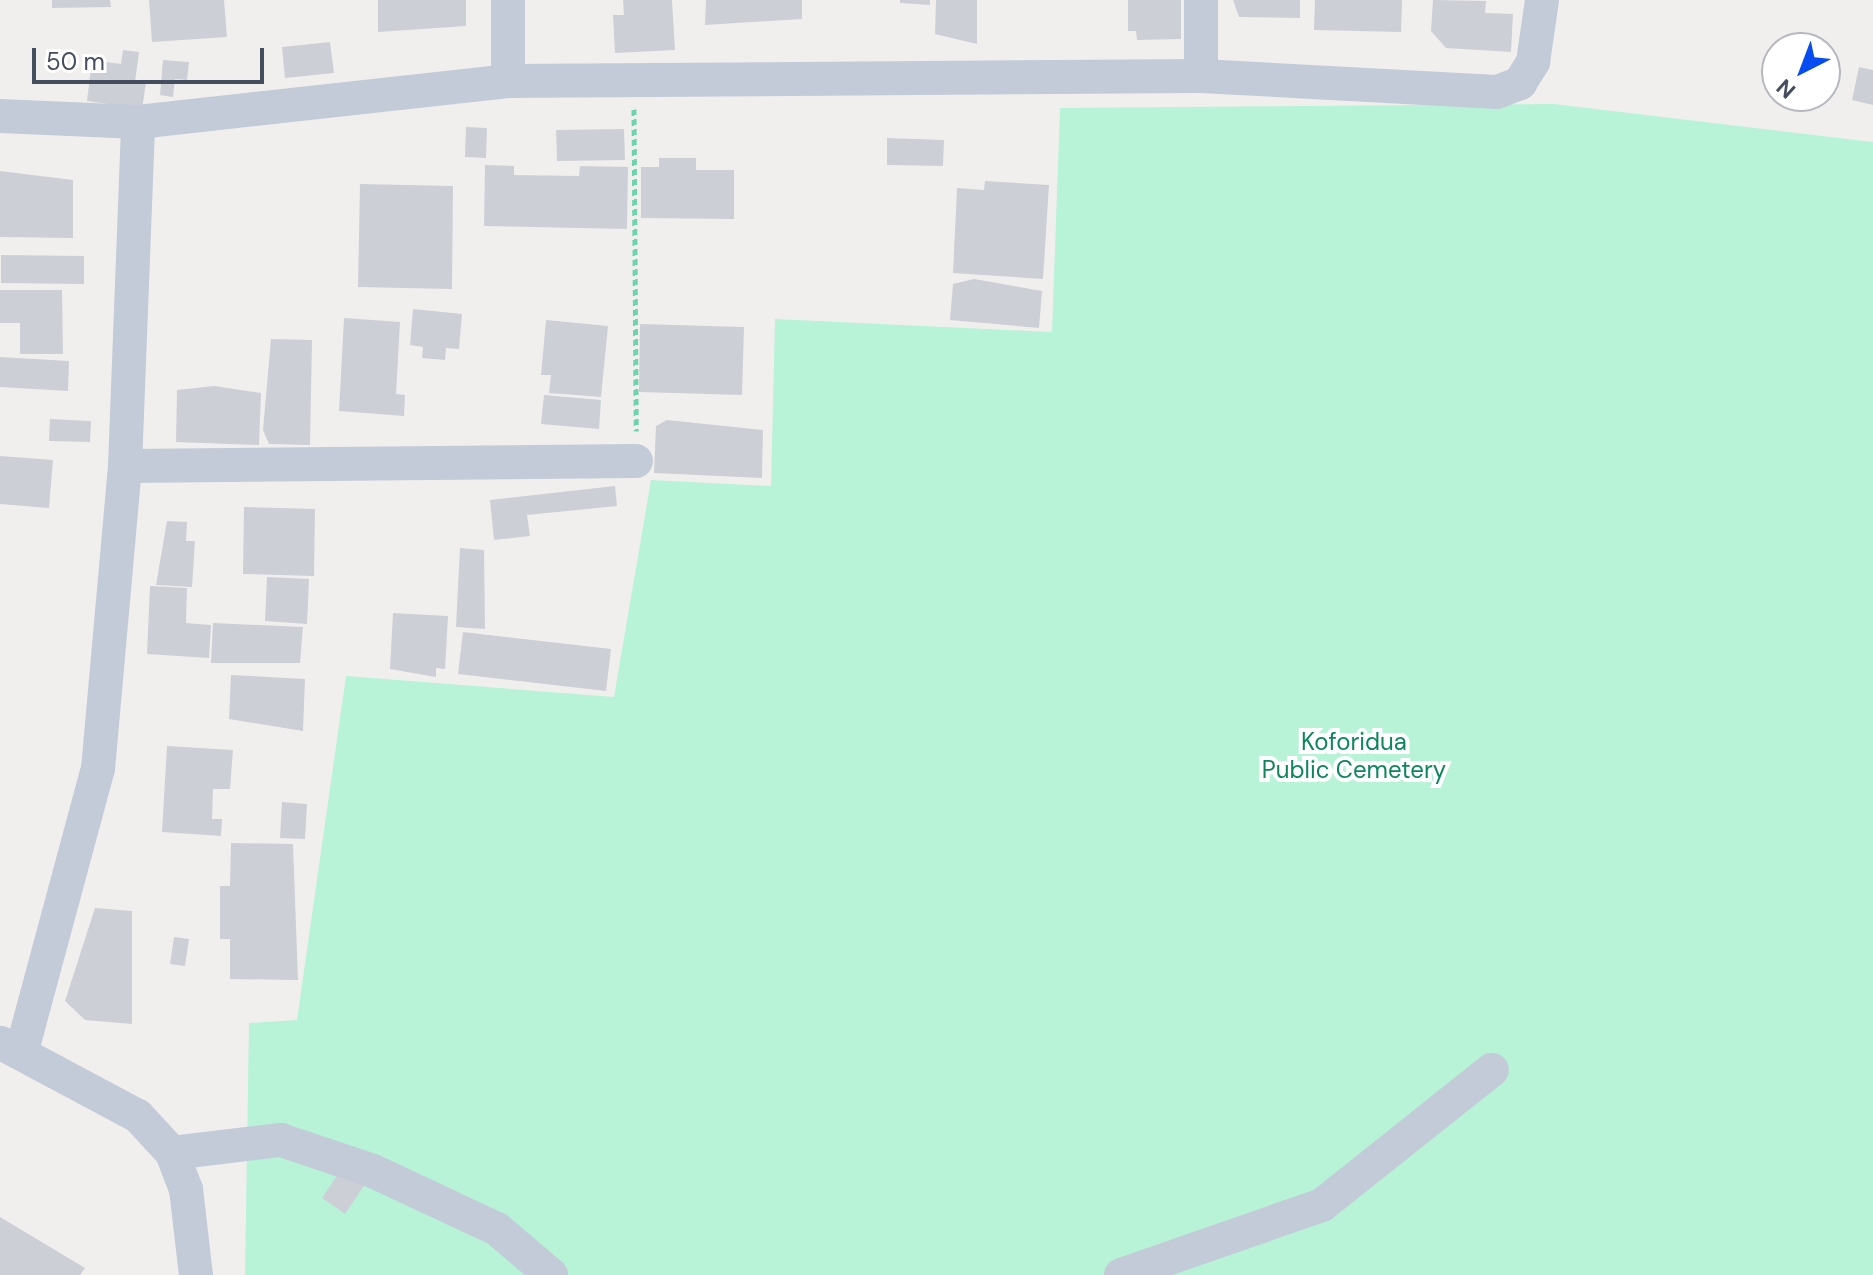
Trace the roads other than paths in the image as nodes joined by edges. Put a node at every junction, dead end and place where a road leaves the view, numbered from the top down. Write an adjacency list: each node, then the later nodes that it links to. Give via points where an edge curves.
1 (508, 0): 5 (street)
2 (1201, 0): 4 (street)
3 (1542, 0): 4 (street, via 1533,62 1520,83 1497,92)
4 (1201, 76): 5 (street)
5 (508, 81): 7 (street)
6 (0, 116): 7 (street)
7 (138, 122): 9 (street)
8 (636, 461): 9 (street)
9 (125, 466): 10 (street, via 98,769)
10 (11, 1046): 12 (street, via 138,1116)
11 (1492, 1070): 15 (street, via 1322,1205)
12 (172, 1153): 13 (street, via 186,1189); 14 (street, via 281,1140 373,1171 497,1229)
13 (196, 1275)
14 (551, 1275)
15 (1121, 1275)

